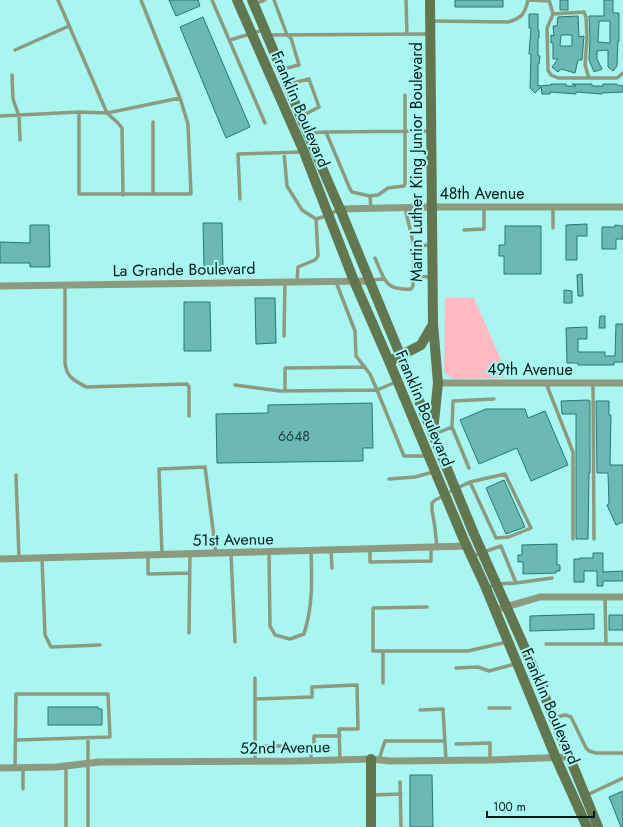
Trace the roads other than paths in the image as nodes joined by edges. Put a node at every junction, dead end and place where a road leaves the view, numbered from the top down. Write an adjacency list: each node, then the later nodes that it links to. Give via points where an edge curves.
1 (58, 0): 14 (lane)
2 (141, 0): 28 (lane)
3 (212, 0): 20 (lane)
4 (237, 0): 16 (main road, Franklin Boulevard)
5 (265, 0): 11 (lane)
6 (274, 0): 17 (lane)
7 (406, 0): 18 (lane)
8 (430, 0): 13 (main road, Martin Luther King Junior Boulevard)
9 (528, 0): 10 (lane); 13 (lane, via 526,10 518,20)
10 (549, 0): 12 (lane)
11 (253, 2): 15 (main road, Franklin Boulevard)
12 (553, 14): 25 (lane, via 584,12 587,38 586,65); 25 (lane, via 548,28 548,70 551,75 558,78)
13 (430, 21): 19 (main road, Martin Luther King Junior Boulevard)
14 (69, 26): 21 (lane); 30 (lane)
15 (265, 32): 16 (lane); 17 (lane); 22 (main road, Franklin Boulevard)
16 (252, 34): 20 (lane); 41 (main road, Franklin Boulevard)
17 (287, 34): 18 (lane); 22 (lane, via 291,38 299,65)
18 (407, 34): 19 (lane)
19 (431, 34): 37 (main road, Martin Luther King Junior Boulevard)
20 (230, 40): 35 (lane)
21 (15, 50)
22 (281, 69): 26 (main road, Franklin Boulevard)
23 (623, 73): 25 (lane, via 617,78)
24 (12, 75): 32 (lane, via 13,99)
25 (589, 78)
26 (288, 85): 33 (main road, Franklin Boulevard); 33 (lane, via 309,79 319,107)
27 (405, 95): 36 (lane)
28 (180, 98): 30 (lane); 44 (lane, via 188,124 191,194)
29 (79, 112): 30 (lane); 32 (lane); 43 (lane, via 79,194)
30 (107, 113): 43 (lane, via 122,128)
31 (0, 116): 32 (lane)
32 (19, 116): 40 (lane)
33 (301, 117): 39 (main road, Franklin Boulevard)
34 (153, 122): 44 (lane)
35 (265, 123)
36 (405, 131): 37 (lane); 38 (lane); 45 (lane, via 406,184)
37 (431, 131): 47 (main road, Martin Luther King Junior Boulevard)
38 (326, 132): 39 (lane); 45 (lane, via 352,192)
39 (308, 134): 53 (main road, Franklin Boulevard)
40 (20, 140)
41 (304, 152): 42 (lane); 54 (main road, Franklin Boulevard)
42 (284, 153): 46 (lane, via 238,154); 55 (lane, via 287,186 302,210)
43 (123, 194): 44 (lane)
44 (153, 194)
45 (370, 196): 52 (lane)
46 (240, 199)
47 (431, 206): 48 (street, 48th Avenue); 49 (street, 48th Avenue); 59 (main road, Martin Luther King Junior Boulevard)
48 (405, 207): 52 (street, 48th Avenue); 58 (lane)
49 (484, 207): 50 (street, 48th Avenue); 57 (lane, via 484,229)
50 (553, 207): 51 (street, 48th Avenue); 56 (lane)
51 (623, 207)
52 (371, 208): 53 (street, 48th Avenue)
53 (340, 209): 54 (lane); 64 (main road, Franklin Boulevard)
54 (329, 215): 55 (lane); 66 (main road, Franklin Boulevard)
55 (316, 219): 68 (lane, via 318,256 315,260 298,267)
56 (553, 228)
57 (464, 230)
58 (414, 246): 59 (lane); 61 (lane)
59 (432, 246): 62 (main road, Martin Luther King Junior Boulevard)
60 (375, 258): 63 (lane)
61 (413, 276): 62 (lane); 63 (lane, via 411,289 400,290 388,286)
62 (432, 277): 71 (main road, Martin Luther King Junior Boulevard)
63 (384, 279): 64 (lane)
64 (369, 280): 66 (street, La Grande Boulevard); 73 (main road, Franklin Boulevard)
65 (336, 281): 66 (street, La Grande Boulevard); 68 (street, La Grande Boulevard); 75 (lane, via 355,331 356,356)
66 (354, 281): 74 (main road, Franklin Boulevard)
67 (285, 282): 68 (street, La Grande Boulevard); 69 (street, La Grande Boulevard); 72 (lane)
68 (297, 282)
69 (65, 285): 70 (street, La Grande Boulevard); 85 (lane, via 65,363 66,372 72,379 86,386 187,384)
70 (0, 286)
71 (433, 324): 73 (main road, via 421,345); 77 (main road, Martin Luther King Junior Boulevard)
72 (284, 336)
73 (400, 356): 74 (main road); 87 (main road, Franklin Boulevard)
74 (390, 361): 76 (main road, Franklin Boulevard)
75 (365, 367): 82 (lane); 83 (lane, via 285,368)
76 (398, 381): 82 (lane); 88 (main road, Franklin Boulevard)
77 (438, 383): 78 (street, 49th Avenue); 87 (main road, Martin Luther King Junior Boulevard)
78 (546, 383): 79 (street, 49th Avenue); 95 (lane, via 573,452)
79 (594, 383): 80 (street, 49th Avenue); 96 (lane)
80 (623, 383)
81 (235, 385): 83 (lane)
82 (377, 390): 83 (lane); 88 (lane, via 404,456)
83 (285, 391)
84 (494, 400): 86 (lane, via 453,401)
85 (189, 416)
86 (452, 427): 87 (lane); 89 (lane)
87 (433, 434): 94 (main road, Franklin Boulevard)
88 (430, 456): 90 (main road, Franklin Boulevard); 94 (main road, via 438,463)
89 (469, 468)
90 (436, 471): 92 (lane, via 415,477); 94 (main road, Franklin Boulevard)
91 (16, 475): 110 (lane)
92 (389, 479)
93 (470, 482): 93 (lane, via 496,538 509,537 531,528 505,474); 94 (lane)
94 (450, 492): 97 (main road, Franklin Boulevard); 98 (lane, via 432,503); 103 (main road, Franklin Boulevard, via 462,506)
95 (573, 539)
96 (594, 539)
97 (467, 546): 98 (street, 51st Avenue); 109 (main road, Franklin Boulevard)
98 (434, 548): 99 (street, 51st Avenue); 99 (lane, via 431,561 370,562)
99 (370, 550): 101 (street, 51st Avenue)
100 (311, 551): 101 (street, 51st Avenue); 102 (street, 51st Avenue); 102 (lane, via 310,617 304,634 290,639 275,635 270,626)
101 (331, 551): 113 (lane)
102 (269, 552): 104 (street, 51st Avenue)
103 (483, 552): 109 (lane); 116 (lane, via 501,546); 117 (main road, Franklin Boulevard)
104 (231, 553): 106 (street, 51st Avenue); 124 (lane)
105 (190, 554): 106 (street, 51st Avenue); 108 (street, 51st Avenue); 114 (lane)
106 (216, 554): 108 (lane, via 205,467 159,469)
107 (148, 555): 108 (street, 51st Avenue); 111 (street, 51st Avenue); 114 (lane, via 148,574)
108 (162, 555)
109 (472, 556): 117 (main road, Franklin Boulevard)
110 (19, 558): 111 (street, 51st Avenue); 112 (street, 51st Avenue)
111 (42, 558): 129 (lane, via 45,635 51,647)
112 (0, 559)
113 (332, 568)
114 (189, 573): 123 (lane)
115 (552, 578): 116 (lane)
116 (516, 583): 117 (lane)
117 (491, 586): 121 (main road, Franklin Boulevard); 122 (main road, Franklin Boulevard)
118 (605, 597): 119 (street); 121 (street, via 540,598); 127 (lane)
119 (623, 597)
120 (427, 607): 130 (lane, via 373,608 372,651)
121 (506, 607): 122 (street); 139 (main road, Franklin Boulevard)
122 (495, 610): 125 (main road, Franklin Boulevard)
123 (189, 633)
124 (235, 642)
125 (508, 642): 130 (lane, via 468,651); 131 (main road, Franklin Boulevard)
126 (546, 644): 127 (lane)
127 (606, 644): 128 (lane)
128 (623, 644)
129 (100, 645)
130 (383, 651): 134 (lane)
131 (518, 663): 132 (lane, via 489,671 478,667); 149 (main road, Franklin Boulevard)
132 (456, 668)
133 (254, 678): 135 (lane)
134 (383, 683)
135 (254, 699): 140 (lane, via 312,697 312,687 357,685 358,729 340,729); 145 (lane)
136 (489, 708): 137 (lane)
137 (510, 708)
138 (420, 710): 143 (lane, via 443,709)
139 (553, 718): 147 (lane, via 565,715 571,717 586,748 592,753); 148 (main road, Franklin Boulevard)
140 (340, 736): 146 (lane, via 314,736 314,746); 150 (lane)
141 (88, 738): 142 (lane); 142 (lane, via 110,737 108,694 16,694); 156 (lane)
142 (16, 740): 159 (lane)
143 (445, 741): 151 (lane, via 386,741); 152 (lane)
144 (456, 744): 153 (lane, via 490,743)
145 (254, 746): 146 (lane); 155 (lane)
146 (311, 746): 154 (lane)
147 (623, 753)
148 (570, 757): 149 (street, 52nd Avenue); 165 (main road, Franklin Boulevard)
149 (556, 758): 153 (street, 52nd Avenue); 170 (main road, Franklin Boulevard)
150 (340, 760): 151 (street, 52nd Avenue); 154 (street, 52nd Avenue)
151 (375, 760): 152 (street, 52nd Avenue); 164 (main road)
152 (446, 760): 153 (street, 52nd Avenue)
153 (490, 760)
154 (311, 761): 155 (street, 52nd Avenue)
155 (255, 762): 156 (street, 52nd Avenue)
156 (88, 763): 157 (street, 52nd Avenue); 167 (lane)
157 (66, 767): 159 (street, 52nd Avenue); 166 (lane)
158 (0, 768): 159 (street, 52nd Avenue)
159 (19, 768): 162 (lane)
160 (623, 778): 165 (lane)
161 (400, 782): 163 (lane)
162 (23, 789)
163 (400, 794): 164 (lane); 169 (lane)
164 (371, 795): 168 (main road)
165 (586, 795): 171 (main road, Franklin Boulevard)
166 (66, 827)
167 (88, 827)
168 (371, 827)
169 (401, 827)
170 (587, 827)
171 (598, 827)

